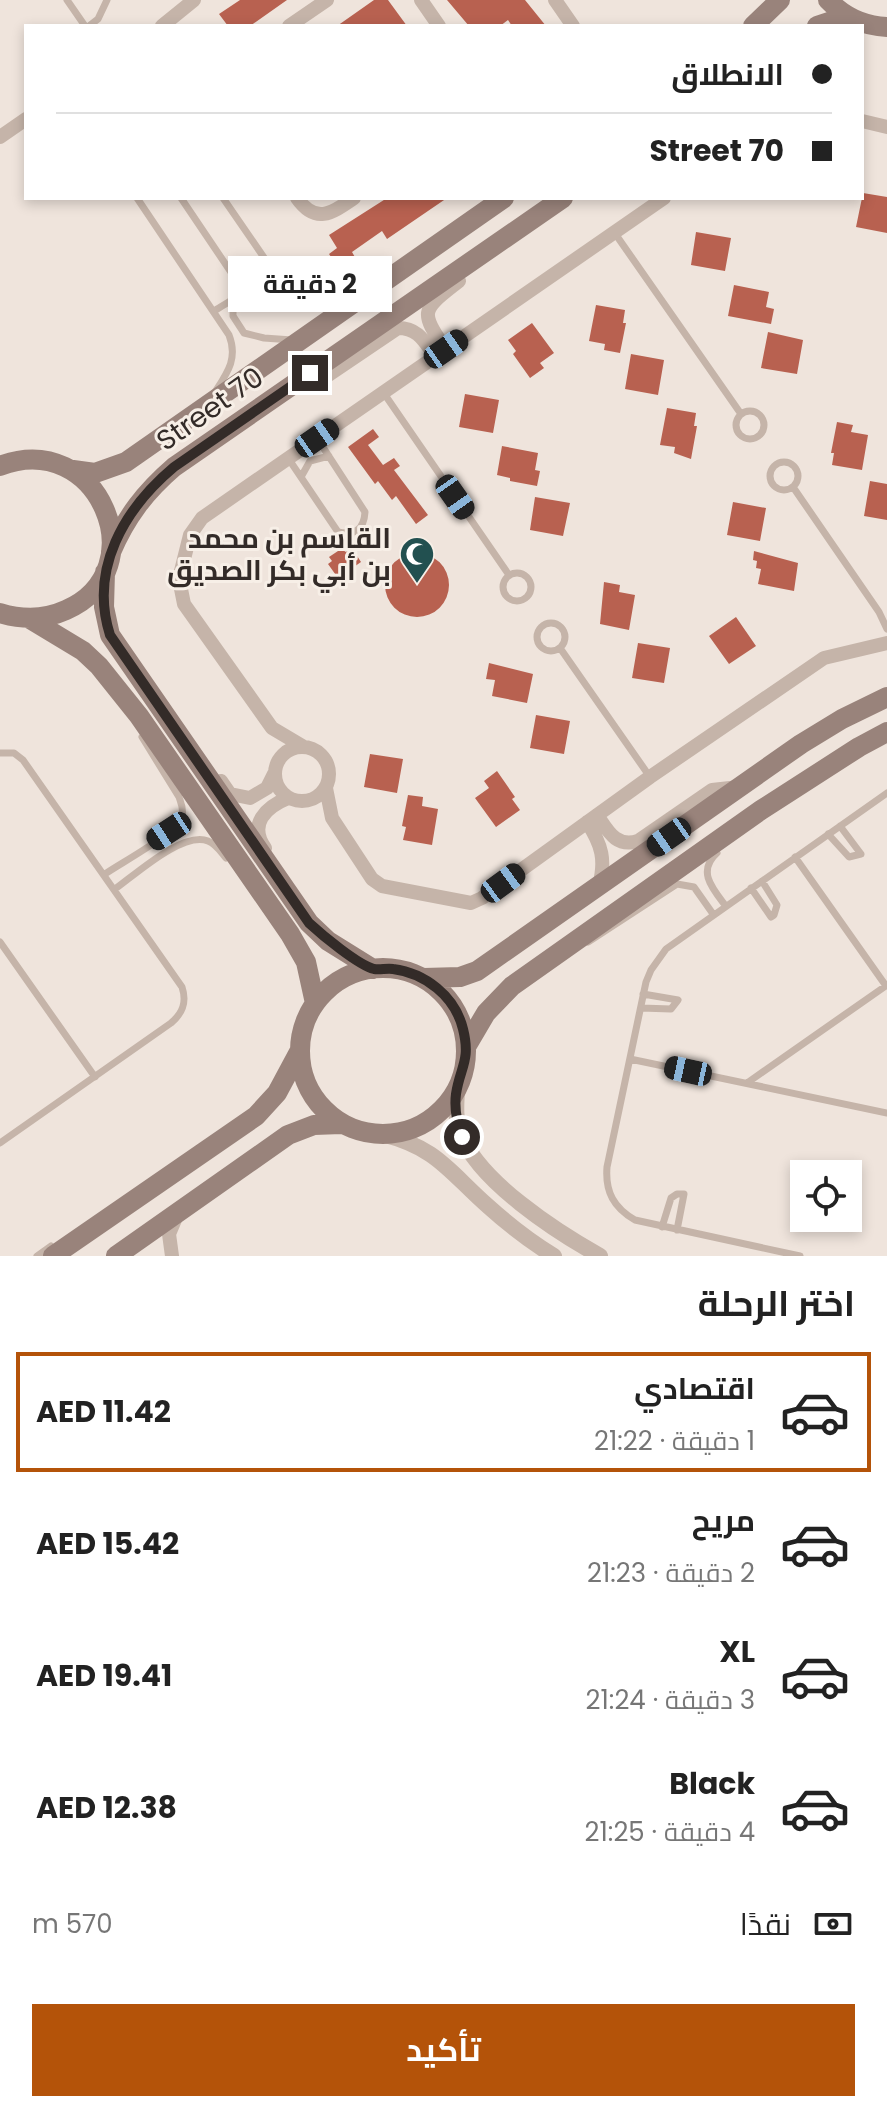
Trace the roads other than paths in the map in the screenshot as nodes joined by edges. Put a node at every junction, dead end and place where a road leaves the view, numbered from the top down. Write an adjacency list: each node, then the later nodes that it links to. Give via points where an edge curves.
1 (67, 0): 12 (lane)
2 (107, 0): 11 (lane)
3 (194, 0): 13 (street)
4 (327, 0): 10 (street)
5 (421, 0): 14 (street)
6 (555, 0): 15 (street)
7 (780, 0): 16 (main road)
8 (828, 0): 9 (main road)
9 (847, 16): 17 (main road); 18 (main road)
10 (306, 21)
11 (101, 23)
12 (85, 24)
13 (170, 24)
14 (438, 24)
15 (572, 24)
16 (755, 24)
17 (823, 24)
18 (886, 28)
19 (24, 120): 22 (street)
20 (864, 121): 21 (street)
21 (887, 127)
22 (0, 137)
23 (138, 200): 35 (lane)
24 (182, 200): 33 (lane)
25 (224, 200): 33 (lane, via 265,259 264,274)
26 (298, 200): 27 (street, via 317,215 332,213)
27 (351, 200)
28 (501, 200): 36 (main road, Street 70)
29 (560, 200): 31 (main road, Street 70)
30 (661, 200): 32 (street)
31 (529, 221): 37 (street, via 432,302 428,325); 38 (main road, Street 70)
32 (614, 232): 37 (street); 41 (lane)
33 (243, 290): 34 (lane)
34 (233, 298): 35 (lane); 36 (lane, via 233,316 244,333)
35 (214, 311): 40 (lane, via 234,347 234,360)
36 (298, 341): 40 (main road, Street 70)
37 (440, 352): 38 (street, via 419,333 398,328 327,376); 39 (street)
38 (286, 389): 49 (main road, Street 70, via 153,485)
39 (383, 392): 42 (street); 51 (lane)
40 (204, 407): 46 (main road, Street 70, via 116,467 95,473)
41 (741, 414): 41 (lane, via 736,420 739,434 744,439 759,437 761,417 755,412)
42 (317, 438): 43 (lane); 44 (street)
43 (329, 456): 47 (lane, via 310,461); 47 (lane, via 365,512 357,532 338,532)
44 (288, 458): 47 (lane); 58 (street, via 196,523 179,579 184,604)
45 (0, 466): 46 (main road, via 38,459)
46 (73, 470): 49 (main road, via 100,497 108,514)
47 (301, 477)
48 (793, 487): 48 (lane, via 795,467 775,465 773,485); 53 (lane)
49 (111, 552): 50 (main road)
50 (105, 572): 52 (main road, via 74,607 53,616); 61 (main road, via 110,635)
51 (509, 575): 51 (lane, via 504,581 506,595 519,601 526,598 531,592 529,578 523,573)
52 (10, 616): 57 (main road, via 83,651)
53 (887, 629)
54 (887, 643): 64 (street, via 824,658)
55 (560, 648): 55 (lane, via 566,635 563,628 542,626 540,646); 64 (lane)
56 (887, 697): 65 (main road, via 821,731)
57 (139, 716): 76 (lane, via 139,730 179,797 182,816 169,831); 78 (main road)
58 (272, 728): 60 (street); 63 (street)
59 (887, 732): 70 (main road)
60 (304, 747): 63 (street, via 289,750); 66 (street, via 318,752 328,765)
61 (192, 752): 63 (street, via 236,797 262,793); 82 (main road)
62 (0, 753): 76 (lane, via 14,753 23,760)
63 (276, 767): 68 (street, via 278,788)
64 (650, 777): 72 (street)
65 (739, 787): 72 (street, via 712,790 630,844 618,841); 79 (main road)
66 (326, 788): 69 (street); 71 (street)
67 (887, 793): 73 (lane)
68 (288, 798): 69 (street); 82 (street, via 271,805 258,825 260,841 284,873)
69 (305, 801): 71 (street)
70 (761, 810): 83 (lane, via 709,862 707,877); 86 (main road)
71 (332, 818): 72 (street, via 382,886 471,903)
72 (592, 819): 79 (street, via 603,851)
73 (840, 826): 74 (lane); 74 (lane, via 861,854 858,857 845,855)
74 (828, 834): 75 (lane)
75 (795, 857): 77 (lane); 89 (lane)
76 (105, 874): 81 (lane)
77 (762, 881): 80 (lane); 80 (lane, via 777,905 771,917)
78 (254, 884): 81 (lane, via 214,844 196,838); 91 (main road, via 306,962)
79 (599, 886): 88 (main road, via 477,971)
80 (751, 888): 83 (lane)
81 (115, 889): 96 (lane, via 182,987 185,1003 178,1018)
82 (287, 893): 87 (main road, via 328,941)
83 (725, 905): 84 (lane)
84 (713, 914): 86 (lane, via 694,887 677,884 594,940); 90 (lane, via 666,949)
85 (0, 942): 96 (lane)
86 (569, 946): 93 (main road, via 498,999)
87 (373, 969): 88 (main road); 91 (main road, via 334,984)
88 (424, 978): 93 (main road, via 454,1007)
89 (886, 985): 97 (lane)
90 (643, 994): 92 (lane); 92 (lane, via 678,1000 671,1009)
91 (315, 1003): 94 (main road)
92 (641, 1008): 95 (lane)
93 (466, 1047): 98 (main road)
94 (299, 1052): 100 (main road, via 311,1093); 106 (main road, via 277,1093 256,1116)
95 (630, 1059): 97 (lane); 104 (lane, via 606,1180 623,1214)
96 (95, 1077): 102 (lane)
97 (747, 1083): 99 (lane)
98 (457, 1091): 101 (main road, via 425,1123); 114 (street, via 457,1122 479,1162 536,1216)
99 (887, 1113)
100 (341, 1124): 101 (main road); 103 (main road, via 314,1125 288,1135)
101 (382, 1134): 113 (street, via 441,1160 489,1208)
102 (0, 1143)
103 (177, 1215): 110 (main road); 112 (street, via 169,1234)
104 (662, 1227): 105 (lane); 105 (lane, via 671,1198 681,1193)
105 (677, 1230): 107 (lane)
106 (72, 1243): 108 (lane, via 57,1243); 109 (main road)
107 (784, 1254): 115 (lane)
108 (37, 1256)
109 (53, 1256)
110 (116, 1256): 111 (street)
111 (129, 1256)
112 (172, 1256)
113 (554, 1256)
114 (600, 1256)
115 (800, 1256)

